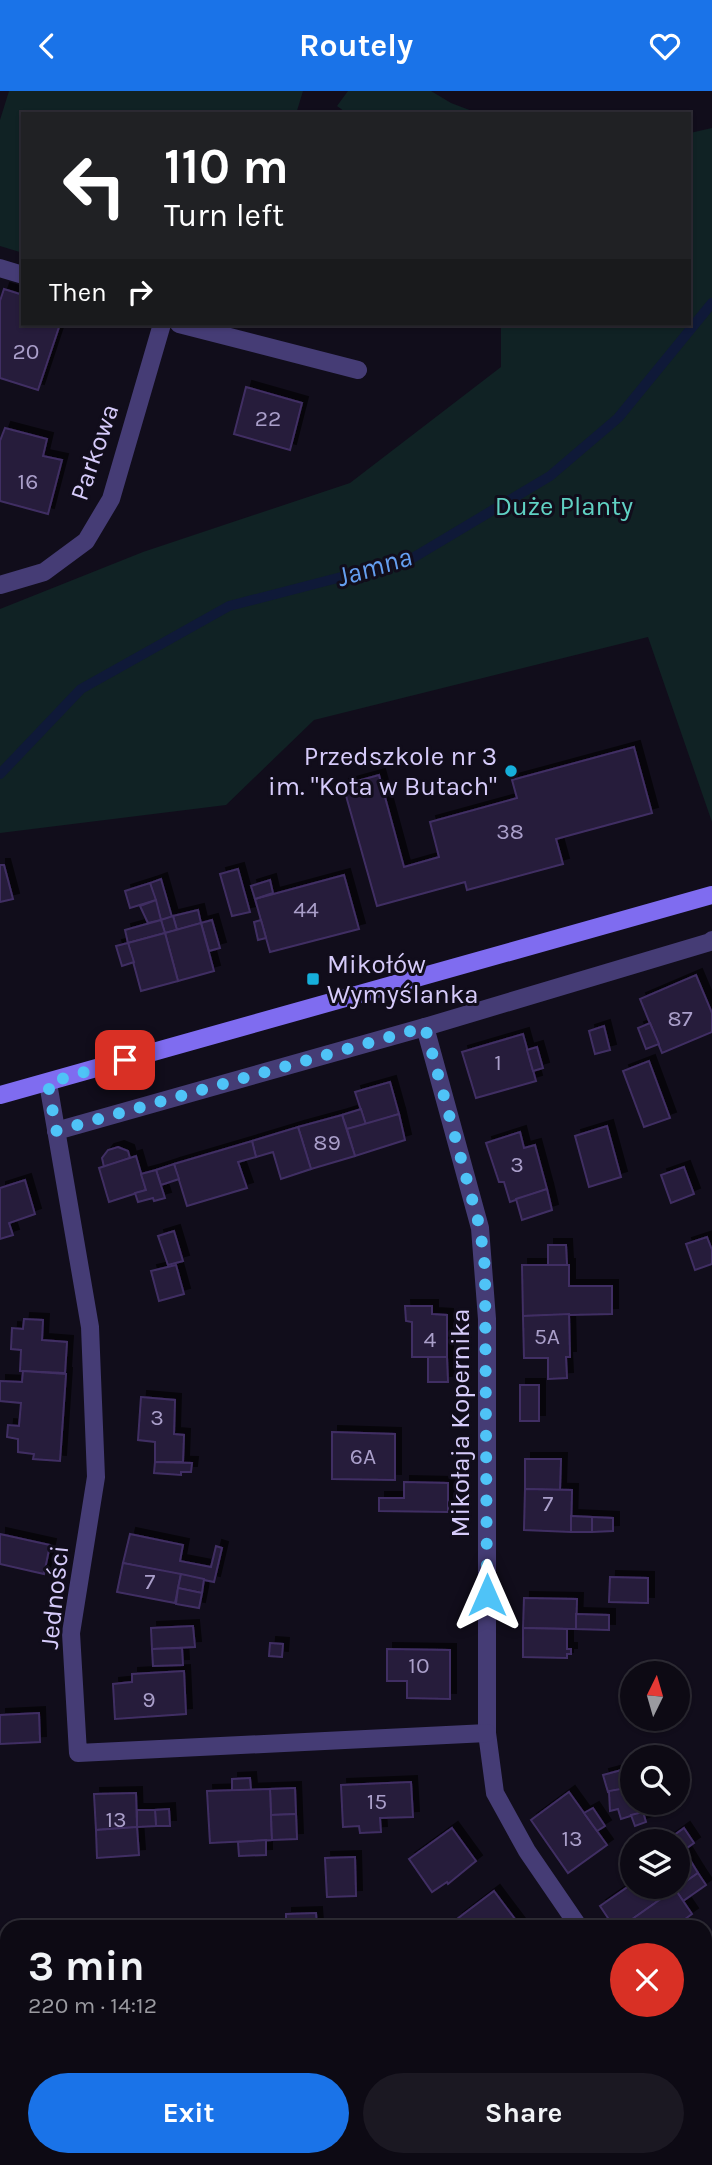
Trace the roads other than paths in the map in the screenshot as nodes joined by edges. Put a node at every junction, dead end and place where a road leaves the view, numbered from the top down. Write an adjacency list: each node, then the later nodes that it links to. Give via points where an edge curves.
1 (0, 268): 2 (street)
2 (21, 274)
3 (161, 326): 6 (street, Parkowa, via 111,499 86,541 44,572)
4 (187, 326): 5 (street)
5 (358, 370)
6 (0, 585)
7 (712, 895): 10 (street)
8 (712, 940): 9 (street)
9 (425, 1027): 12 (street); 13 (street, Mikołaja Kopernika, via 480,1228 485,1268)
10 (48, 1083): 11 (street); 12 (street, Jedności)
11 (0, 1095)
12 (56, 1131): 13 (street, Jedności, via 90,1327 96,1477 71,1633 78,1753)
13 (487, 1733): 14 (street, Mikołaja Kopernika, via 495,1793 527,1851)
14 (574, 1920)

